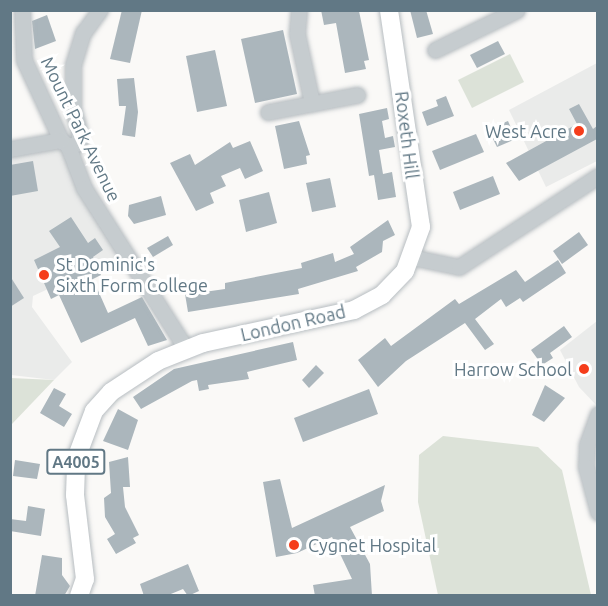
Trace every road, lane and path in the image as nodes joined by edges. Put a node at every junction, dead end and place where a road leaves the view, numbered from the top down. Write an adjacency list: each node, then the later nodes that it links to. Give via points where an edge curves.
1 (21, 10): 10 (street, Mount Park Avenue, via 24,60)
2 (100, 10): 10 (street, via 83,33 74,65 78,143)
3 (299, 10): 8 (street, via 297,34)
4 (389, 10): 13 (main road, Roxeth Hill / A4005, via 421,226)
5 (517, 10): 6 (street)
6 (435, 50)
7 (357, 95): 8 (street)
8 (312, 104): 9 (street)
9 (268, 112)
10 (64, 143): 11 (street); 14 (street, Mount Park Avenue, via 84,189)
11 (10, 149)
12 (597, 176): 13 (street, via 459,267)
13 (411, 257): 14 (main road, London Road / A4005, via 394,285 349,312)
14 (186, 349): 17 (main road, London Road / A4005, via 158,361 111,392 83,434 75,495 85,579)
15 (597, 414): 16 (street, via 586,445 586,467)
16 (597, 512)
17 (79, 596)

